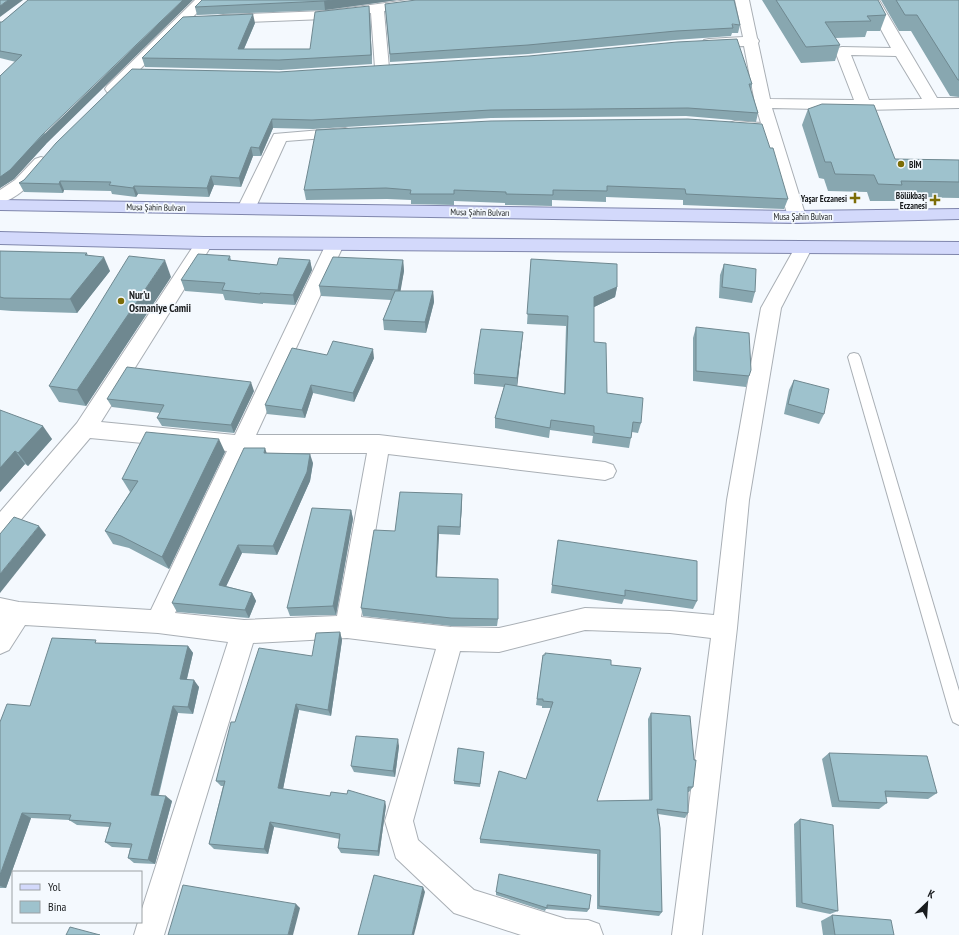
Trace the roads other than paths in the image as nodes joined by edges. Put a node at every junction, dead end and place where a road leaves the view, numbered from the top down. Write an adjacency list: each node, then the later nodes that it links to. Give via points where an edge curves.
1 (188, 0): 14 (street, via 101,91)
2 (203, 0): 7 (street)
3 (439, 0): 6 (street)
4 (742, 0): 8 (street)
5 (872, 0): 10 (street)
6 (377, 8): 7 (street, via 325,15); 12 (street)
7 (182, 21): 14 (street)
8 (752, 41): 9 (street); 16 (street)
9 (698, 44)
10 (901, 52): 17 (street); 19 (street, via 842,51)
11 (397, 67): 12 (street)
12 (382, 68): 13 (street)
13 (366, 69)
14 (130, 72): 15 (street)
15 (146, 72)
16 (764, 103): 19 (street); 21 (street)
17 (932, 103): 18 (street); 19 (street)
18 (959, 103)
19 (863, 104)
20 (717, 125): 21 (street)
21 (772, 129): 28 (street)
22 (358, 132): 26 (street, via 280,137)
23 (49, 153): 24 (street, via 21,184)
24 (0, 198)
25 (0, 205): 26 (main road, Musa Şahin Bulvarı)
26 (246, 209): 28 (main road, Musa Şahin Bulvarı)
27 (959, 214): 28 (main road, Musa Şahin Bulvarı)
28 (797, 217)
29 (0, 238): 30 (main road)
30 (204, 243): 31 (main road); 35 (street)
31 (335, 244): 32 (main road); 36 (street)
32 (804, 248): 33 (main road); 43 (street, via 771,308 738,500)
33 (959, 248)
34 (854, 357): 47 (lane)
35 (85, 429): 36 (street); 39 (street)
36 (242, 444): 37 (street); 41 (street)
37 (379, 444): 38 (street); 42 (street)
38 (605, 470)
39 (0, 528)
40 (9, 611): 41 (street); 46 (street)
41 (158, 622): 44 (street)
42 (347, 627): 44 (street); 45 (street)
43 (725, 628): 45 (street, via 670,622 585,619 499,640); 50 (street)
44 (244, 632): 48 (street)
45 (451, 638): 49 (street, via 399,821 406,848 465,902 566,934)
46 (0, 642)
47 (959, 717)
48 (149, 935)
49 (588, 935)
50 (687, 935)

